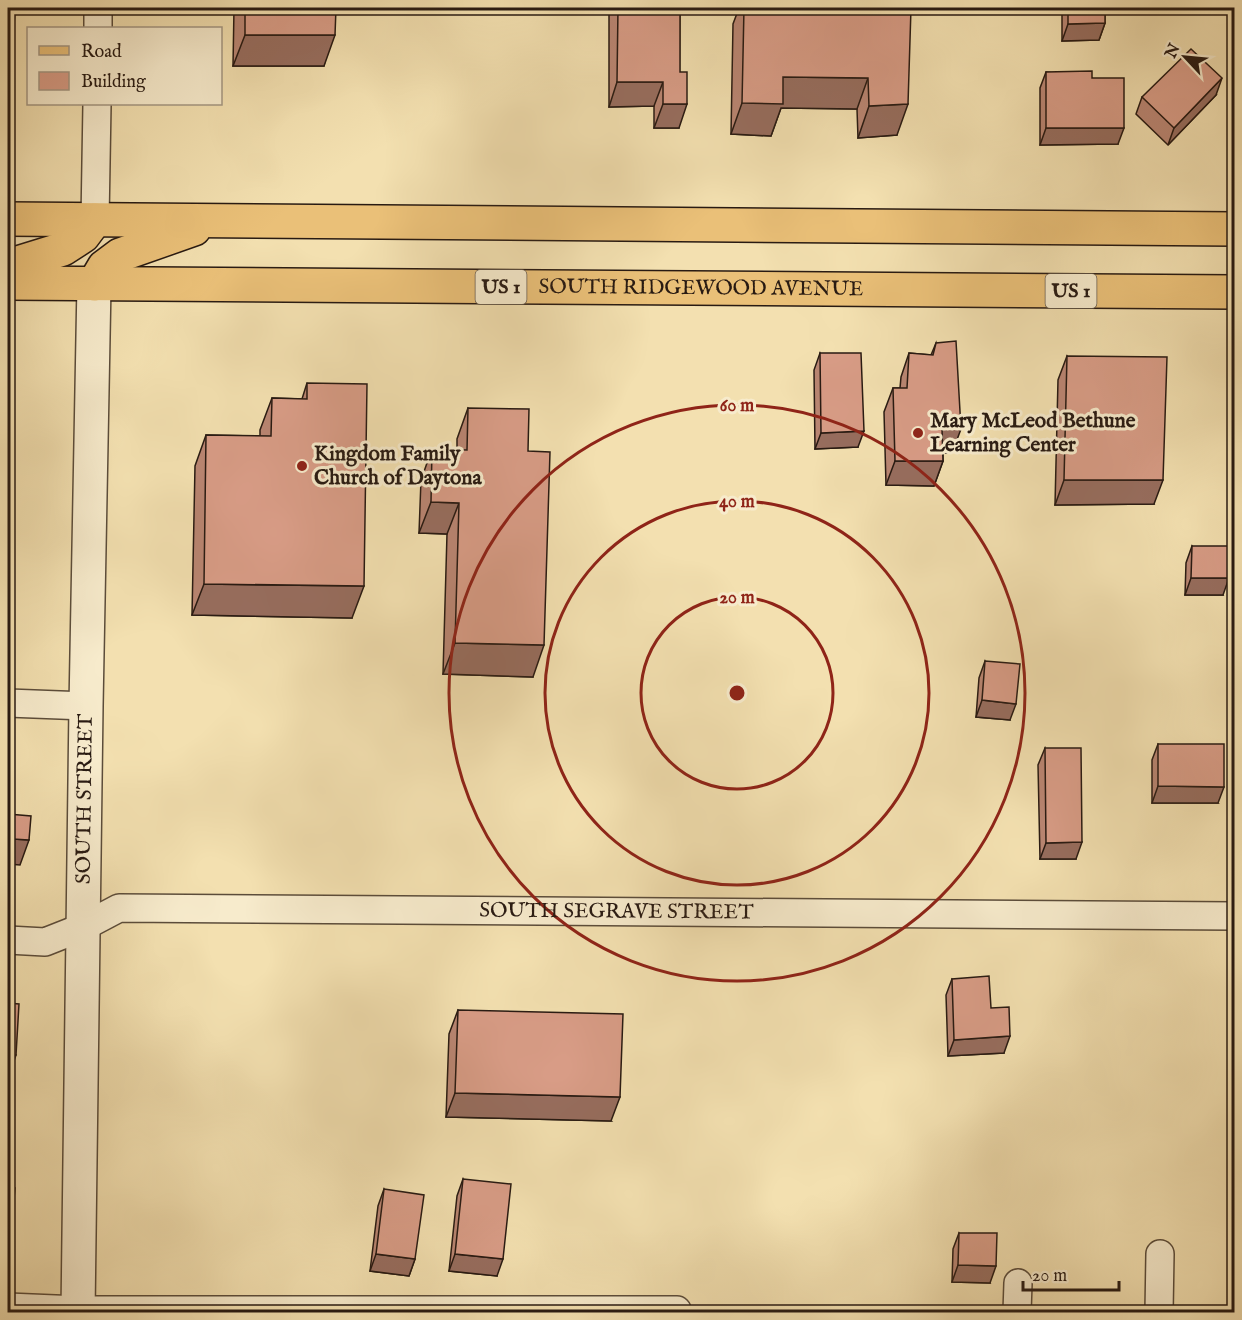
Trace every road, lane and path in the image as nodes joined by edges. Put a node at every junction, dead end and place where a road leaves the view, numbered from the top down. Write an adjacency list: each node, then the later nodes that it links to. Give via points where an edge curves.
1 (98, 8): 2 (street)
2 (98, 27)
3 (97, 105): 5 (street)
4 (8, 219): 5 (main road)
5 (95, 220): 6 (main road); 8 (main road, via 83,236 63,249)
6 (216, 221): 7 (main road); 10 (main road, via 120,255 104,267)
7 (1234, 229)
8 (8, 266)
9 (8, 283): 10 (main road, US 1)
10 (94, 284): 11 (main road, SOUTH RIDGEWOOD AVENUE / US 1); 13 (street, SOUTH STREET)
11 (1234, 292)
12 (8, 702): 13 (street)
13 (86, 706): 15 (street, SOUTH STREET)
14 (1234, 915): 15 (street, SOUTH SEGRAVE STREET, via 119,908)
15 (83, 927): 16 (street, SOUTH SEGRAVE STREET, via 45,942); 21 (street, SOUTH STREET)
16 (8, 940)
17 (1160, 1254): 23 (street)
18 (1018, 1283): 22 (street)
19 (8, 1307): 21 (street)
20 (677, 1310): 21 (street)
21 (79, 1311)
22 (1017, 1312)
23 (1159, 1312)

